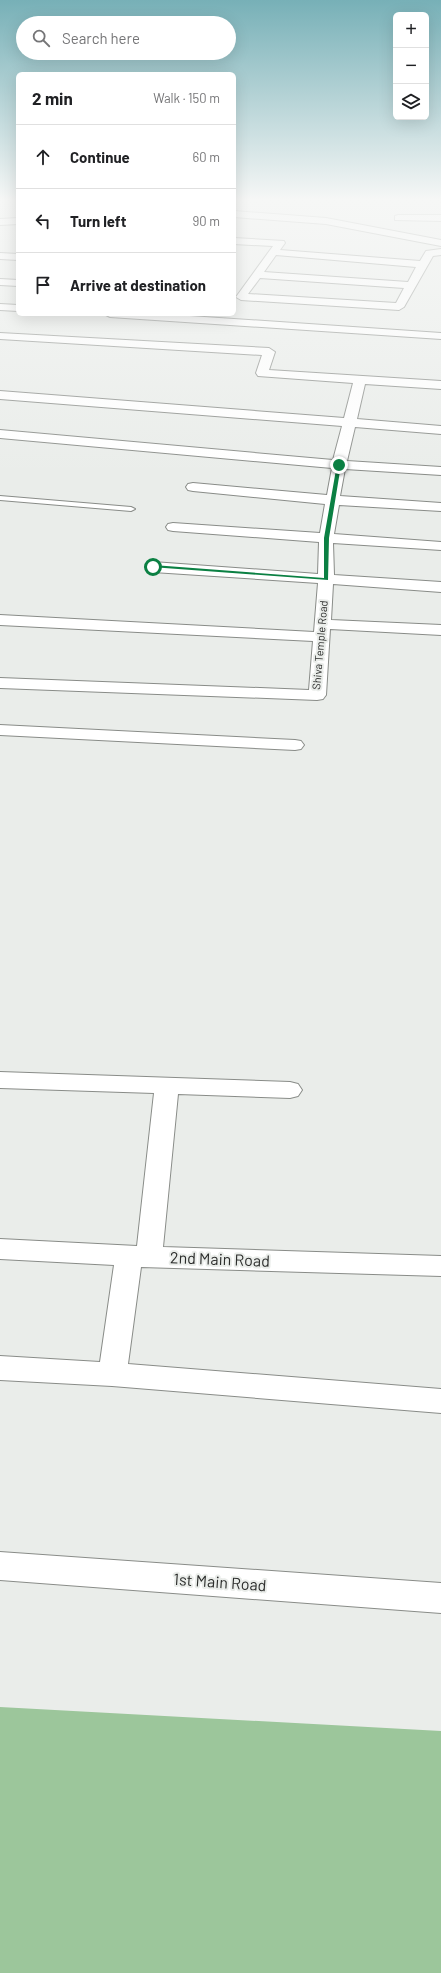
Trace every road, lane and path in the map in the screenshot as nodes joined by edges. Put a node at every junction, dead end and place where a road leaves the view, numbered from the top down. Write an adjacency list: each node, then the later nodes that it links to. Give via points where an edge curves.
1 (246, 291): 2 (street, via 241,297 399,307)
2 (408, 291)
3 (0, 307): 4 (street)
4 (16, 308)
5 (140, 316): 7 (street)
6 (0, 336): 8 (street, via 268,352 262,373)
7 (441, 336)
8 (360, 380): 9 (street); 11 (street, Shiva Temple Road)
9 (441, 385)
10 (0, 395): 11 (street)
11 (350, 423): 12 (street); 14 (street, Shiva Temple Road)
12 (441, 430)
13 (0, 434): 14 (street)
14 (339, 465): 15 (street); 18 (street, Shiva Temple Road)
15 (441, 471)
16 (193, 488): 18 (street)
17 (0, 498): 20 (lane)
18 (332, 500): 19 (street); 22 (street, Shiva Temple Road)
19 (441, 507)
20 (131, 509)
21 (173, 527): 22 (street)
22 (326, 538): 23 (street); 25 (street, Shiva Temple Road)
23 (441, 546)
24 (153, 567): 25 (street)
25 (326, 579): 26 (street); 29 (street, Shiva Temple Road)
26 (441, 587)
27 (0, 620): 29 (street)
28 (441, 630): 29 (street)
29 (322, 631): 30 (street, Shiva Temple Road, via 317,695)
30 (0, 683)
31 (0, 730): 32 (street)
32 (295, 745)
33 (0, 1080): 34 (street)
34 (167, 1085): 35 (street); 37 (street)
35 (290, 1090)
36 (0, 1249): 37 (street, 2nd Main Road)
37 (139, 1256): 38 (street, 2nd Main Road); 40 (street)
38 (441, 1266)
39 (0, 1368): 40 (street)
40 (112, 1374): 41 (street)
41 (441, 1401)
42 (0, 1566): 43 (street, 1st Main Road)
43 (441, 1598)

